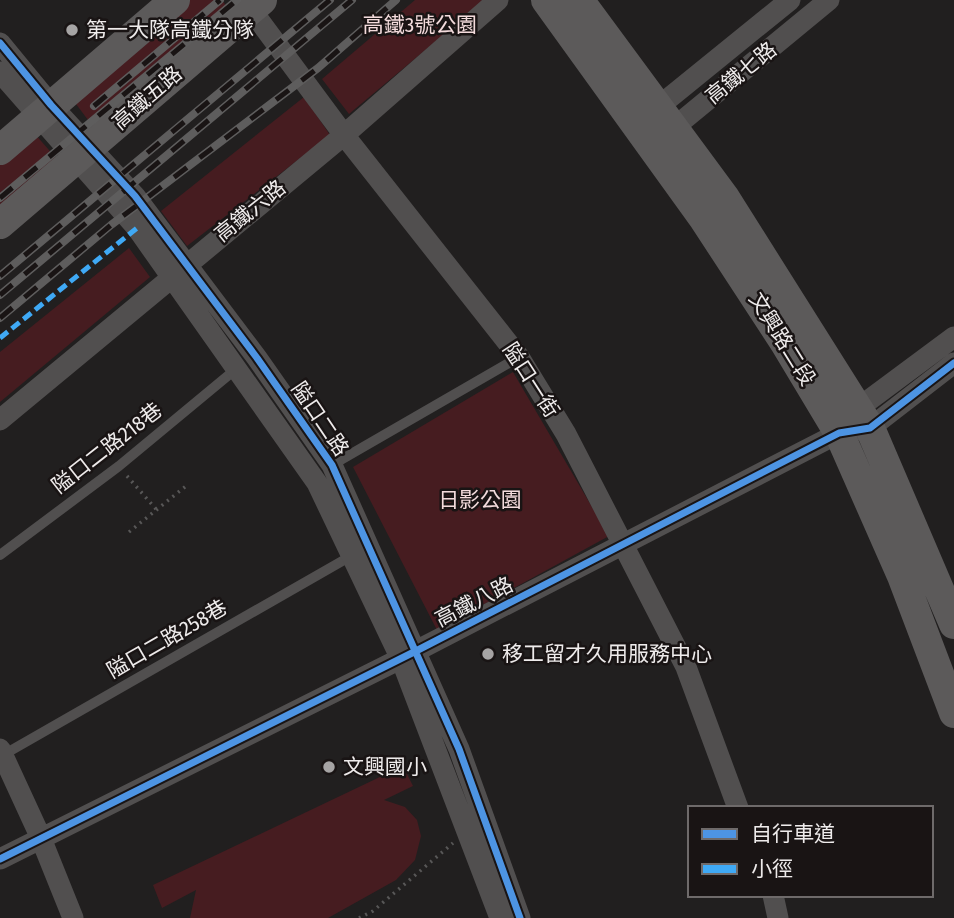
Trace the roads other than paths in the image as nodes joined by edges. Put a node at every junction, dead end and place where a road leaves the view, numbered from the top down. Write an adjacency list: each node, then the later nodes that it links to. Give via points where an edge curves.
1 (175, 0): 10 (street)
2 (498, 0): 12 (street, 高鐵六路)
3 (546, 0): 11 (street, 文興路二段)
4 (579, 0): 11 (street, 文興路二段)
5 (790, 0): 11 (street, 高鐵七路)
6 (829, 0): 11 (street, 高鐵七路)
7 (252, 3): 12 (street, 隘口一街); 14 (street, 高鐵五路)
8 (0, 43): 10 (street, 隘口二路)
9 (0, 72): 10 (street, 隘口二路)
10 (44, 112): 13 (street); 14 (street, 隘口二路)
11 (655, 126): 21 (street, 文興路二段, via 725,198); 23 (street, 文興路二段)
12 (344, 135): 16 (street, 高鐵六路); 18 (street, 隘口一街)
13 (0, 150)
14 (83, 153): 15 (street, 高鐵五路); 16 (street, 隘口二路)
15 (0, 224)
16 (179, 269): 20 (street, 隘口二路); 22 (street, 高鐵六路); 24 (street, 隘口二路)
17 (954, 337): 21 (street, 高鐵八路)
18 (519, 357): 24 (lane, 隘口二路); 25 (street, 隘口一街, via 566,434)
19 (954, 363): 21 (street, 高鐵八路)
20 (236, 369): 26 (lane, 隘口二路218巷, via 119,466); 27 (street, 隘口二路, via 317,483)
21 (864, 418): 23 (street, 高鐵八路); 28 (street, 文興路二段)
22 (0, 420)
23 (839, 433): 25 (street, 高鐵八路); 30 (street, 文興路二段, via 902,576)
24 (332, 464): 29 (street, 隘口二路)
25 (623, 545): 29 (street, 高鐵八路); 32 (street, 隘口一街, via 686,667)
26 (0, 555)
27 (351, 556): 29 (street, 隘口二路); 31 (lane, 隘口二路258巷)
28 (954, 624)
29 (408, 655): 33 (street, 高鐵八路); 37 (street, 隘口二路); 38 (street, 隘口二路, via 459,749)
30 (954, 713)
31 (1, 752): 33 (street)
32 (737, 806)
33 (40, 836): 34 (street, 高鐵八路); 36 (street)
34 (0, 859)
35 (773, 897): 39 (street)
36 (73, 918)
37 (500, 918)
38 (520, 918)
39 (778, 918)

